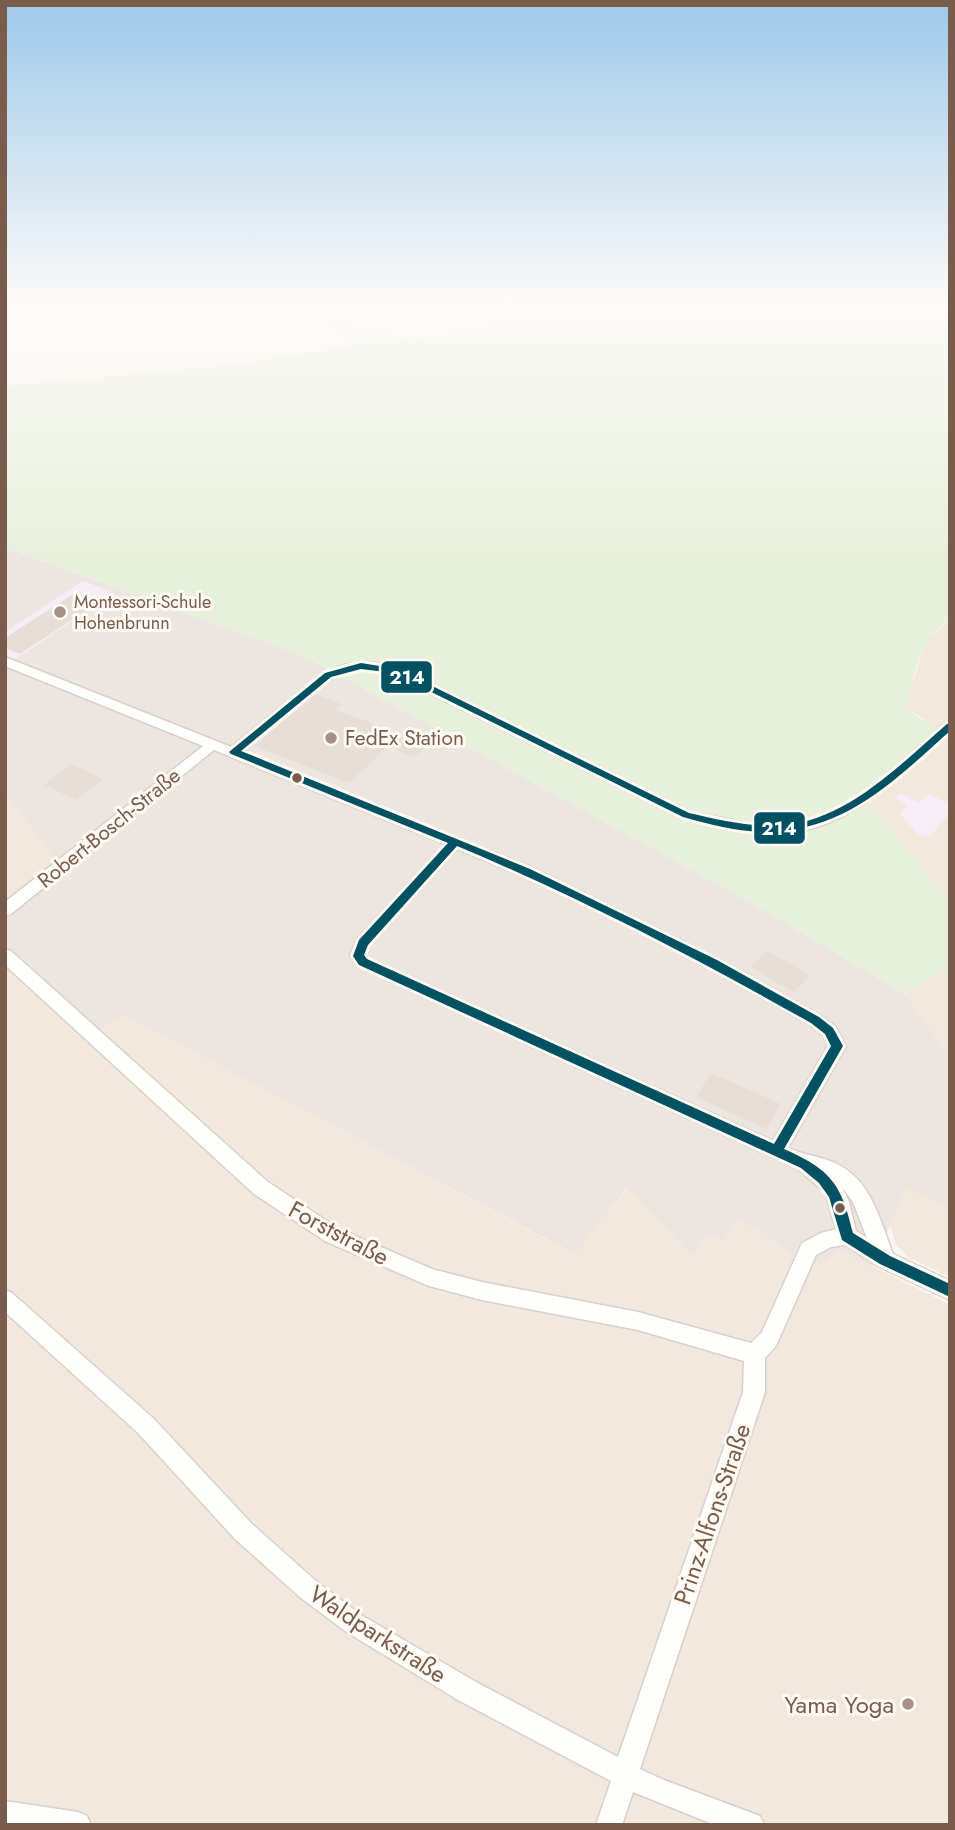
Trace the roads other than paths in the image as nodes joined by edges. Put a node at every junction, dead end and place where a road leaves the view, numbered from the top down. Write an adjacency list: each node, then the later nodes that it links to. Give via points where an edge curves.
1 (5, 661): 3 (street)
2 (950, 726): 4 (street, via 851,808 814,823 770,829 722,825 676,811 395,671 371,665 328,675)
3 (212, 745): 4 (street); 6 (street, Robert-Bosch-Straße)
4 (234, 752): 5 (street)
5 (455, 842): 8 (street, via 642,926 829,1031 837,1046); 8 (street, via 363,943 358,956 363,962)
6 (5, 910)
7 (5, 955): 14 (street, Forststraße, via 261,1188 332,1235 429,1277 638,1321)
8 (776, 1153): 9 (street)
9 (805, 1164): 10 (street, via 831,1184); 11 (street, via 829,1166 849,1179 860,1194)
10 (847, 1236): 11 (street); 14 (street, via 828,1239 808,1250 769,1339)
11 (886, 1260): 12 (street)
12 (950, 1291)
13 (5, 1299): 15 (street, Waldparkstraße, via 146,1426 244,1532 331,1607 467,1691)
14 (755, 1354): 15 (street, Prinz-Alfons-Straße, via 754,1392)
15 (626, 1775): 18 (street, Prinz-Alfons-Straße); 19 (street, Waldparkstraße)
16 (5, 1814): 17 (street)
17 (78, 1825)
18 (609, 1825)
19 (751, 1825)

